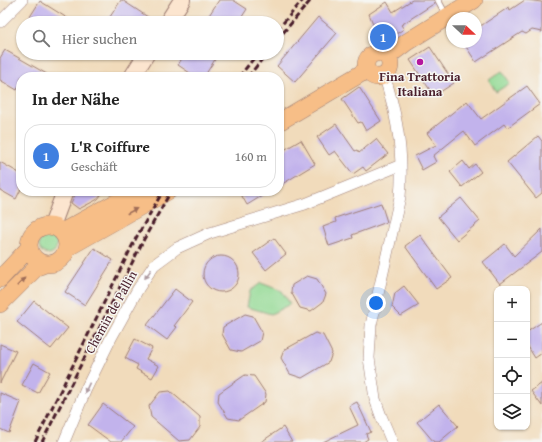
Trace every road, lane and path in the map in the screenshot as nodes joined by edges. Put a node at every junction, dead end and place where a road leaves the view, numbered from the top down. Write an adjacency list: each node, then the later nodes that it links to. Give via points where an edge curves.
1 (22, 0): 9 (street)
2 (182, 0): 7 (street)
3 (438, 0): 6 (lane)
4 (474, 0): 5 (main road)
5 (455, 12)
6 (446, 15)
7 (172, 16)
8 (446, 18): 10 (main road)
9 (0, 22)
10 (387, 57): 12 (main road, via 378,53 371,56 367,62); 14 (main road, via 390,66)
11 (143, 60): 13 (street)
12 (367, 70): 14 (main road, via 376,76); 15 (main road)
13 (135, 72)
14 (384, 75): 16 (street, via 396,114)
15 (284, 119)
16 (401, 165): 26 (street, Chemin de Pallin, one-way to 26, via 305,204 210,233 176,248 154,265 138,289 86,388); 27 (street, via 400,198 371,325 369,358 375,398)
17 (64, 196): 20 (street)
18 (127, 196): 20 (main road, via 68,227)
19 (159, 196): 22 (main road, one-way to 19)
20 (57, 229): 21 (main road, via 46,225 34,231 30,236); 22 (main road, via 65,236)
21 (29, 248): 23 (main road, via 34,259); 24 (main road)
22 (67, 248): 23 (main road, via 61,258 51,264)
23 (45, 264): 25 (main road, one-way to 23, via 37,267)
24 (0, 279)
25 (0, 304)
26 (64, 442)
27 (392, 442)

